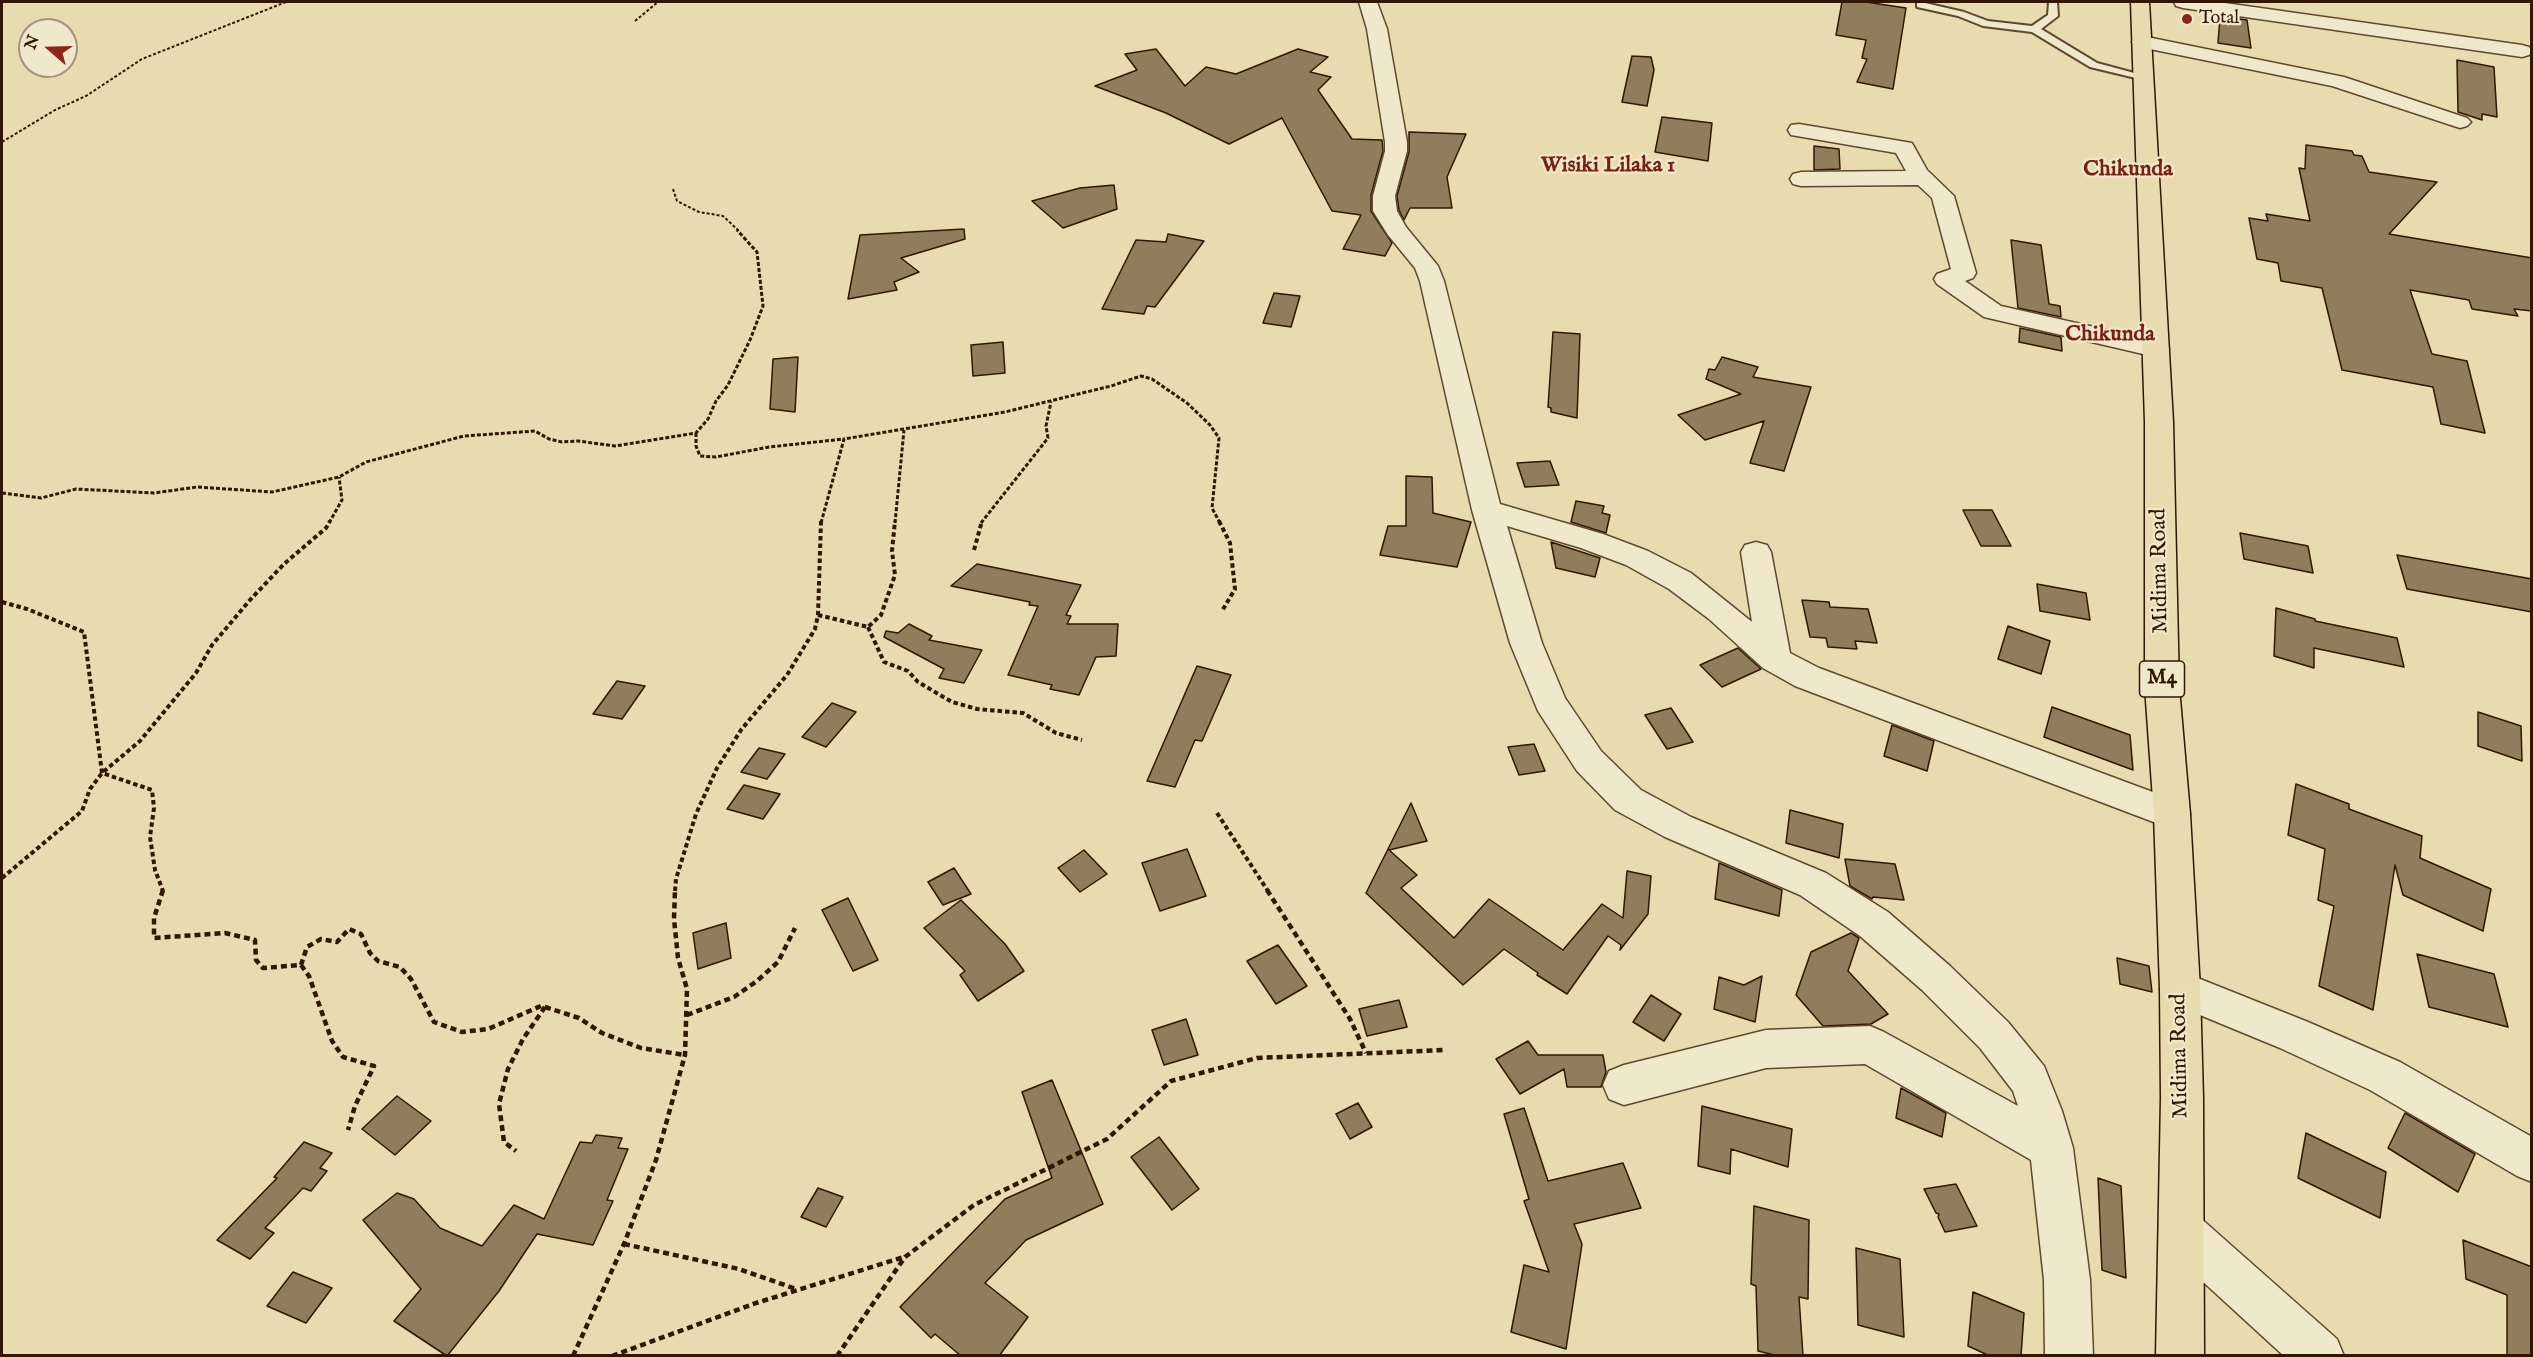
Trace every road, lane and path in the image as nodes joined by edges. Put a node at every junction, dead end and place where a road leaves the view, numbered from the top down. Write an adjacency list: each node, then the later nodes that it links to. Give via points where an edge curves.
1 (286, 2): 15 (path, via 142,59 86,96)
2 (658, 2): 8 (path)
3 (1368, 2): 26 (street, via 1377,29 1396,142 1384,196 1385,211 1426,266 1432,281)
4 (1921, 2): 9 (lane, via 1920,5 1986,24)
5 (2053, 2): 9 (lane, via 2053,16)
6 (2140, 2): 10 (main road, Midima Road / M4)
7 (2183, 2): 11 (street)
8 (635, 21)
9 (2034, 29): 12 (lane, via 2094,65)
10 (2142, 42): 12 (main road, Midima Road / M4); 13 (street, via 2337,81)
11 (2522, 51)
12 (2144, 77): 19 (main road, Midima Road / M4)
13 (2460, 122)
14 (1799, 130): 16 (street, via 1904,148)
15 (2, 142)
16 (1919, 174): 17 (street, via 1921,178); 19 (street, via 1943,196 1964,273 1946,279 1994,312)
17 (1801, 179)
18 (673, 189): 22 (path, via 677,201 699,212 723,216 751,243 757,252 762,287 763,306 750,340 728,385)
19 (2156, 349): 37 (main road, Midima Road / M4, via 2162,687)
20 (1051, 402): 21 (path); 27 (path, via 1048,438 981,522); 30 (path, via 1141,376 1164,386 1210,425 1219,438 1212,508 1230,543 1235,589)
21 (904, 430): 23 (path); 32 (path, via 892,551 894,581 881,615)
22 (696, 433): 23 (path, via 700,456 716,458 769,447); 24 (path, via 615,446 562,442 535,430 464,436 366,462)
23 (844, 439): 31 (path, via 821,516)
24 (339, 477): 25 (path, via 272,492 197,487 154,493 76,489 41,498); 35 (path, via 342,500 326,528 250,600 140,741)
25 (2, 493)
26 (1487, 510): 33 (street, via 1592,541 1645,562 1680,581 1720,611); 49 (street, via 1538,673 1550,702 1589,761 1628,800 1678,827 1813,884 1874,924 1994,1035 2028,1080)
27 (974, 550)
28 (1756, 552): 33 (street)
29 (2, 602): 35 (path, via 84,632)
30 (1222, 611)
31 (818, 615): 32 (path); 43 (path, via 815,629 787,675 741,729 717,768 696,814 676,879 674,919 678,958 687,989)
32 (868, 627): 34 (path, via 884,662 908,671 918,682 952,702 977,709 1023,713 1056,733)
33 (1775, 660): 37 (street, via 1807,677)
34 (1082, 740)
35 (102, 773): 38 (path, via 90,789 82,811); 40 (path, via 152,790 150,837 163,891 154,918 154,938 225,933 255,940 256,960 263,968)
36 (1217, 813): 45 (path, via 1350,1019)
37 (2172, 814): 41 (main road, Midima Road / M4)
38 (2, 878)
39 (795, 928): 43 (path, via 778,962 757,981 734,997)
40 (301, 965): 42 (path, via 307,948 321,939 337,942 349,929 361,934 378,961 400,967 411,979 434,1022 462,1032 488,1029); 48 (path, via 343,1057 374,1066)
41 (2180, 989): 51 (street, via 2385,1076); 52 (main road, Midima Road / M4)
42 (545, 1007): 46 (path, via 579,1018 602,1033 641,1048); 50 (path, via 508,1069 499,1104 504,1142)
43 (687, 1014): 46 (path)
44 (1444, 1050): 45 (path)
45 (1366, 1053): 54 (path, via 1257,1058 1171,1081 1107,1139 974,1205)
46 (685, 1054): 53 (path, via 656,1160)
47 (1624, 1085): 49 (street, via 1766,1049 1870,1045)
48 (348, 1130)
49 (2051, 1148): 59 (street, via 2067,1280)
50 (516, 1151)
51 (2532, 1161)
52 (2181, 1231): 60 (main road, Midima Road / M4); 61 (street)
53 (624, 1244): 55 (path, via 739,1269); 56 (path)
54 (904, 1257): 55 (path); 58 (path)
55 (796, 1289): 57 (path)
56 (573, 1356)
57 (612, 1356)
58 (837, 1356)
59 (2069, 1356)
60 (2180, 1356)
61 (2320, 1356)

